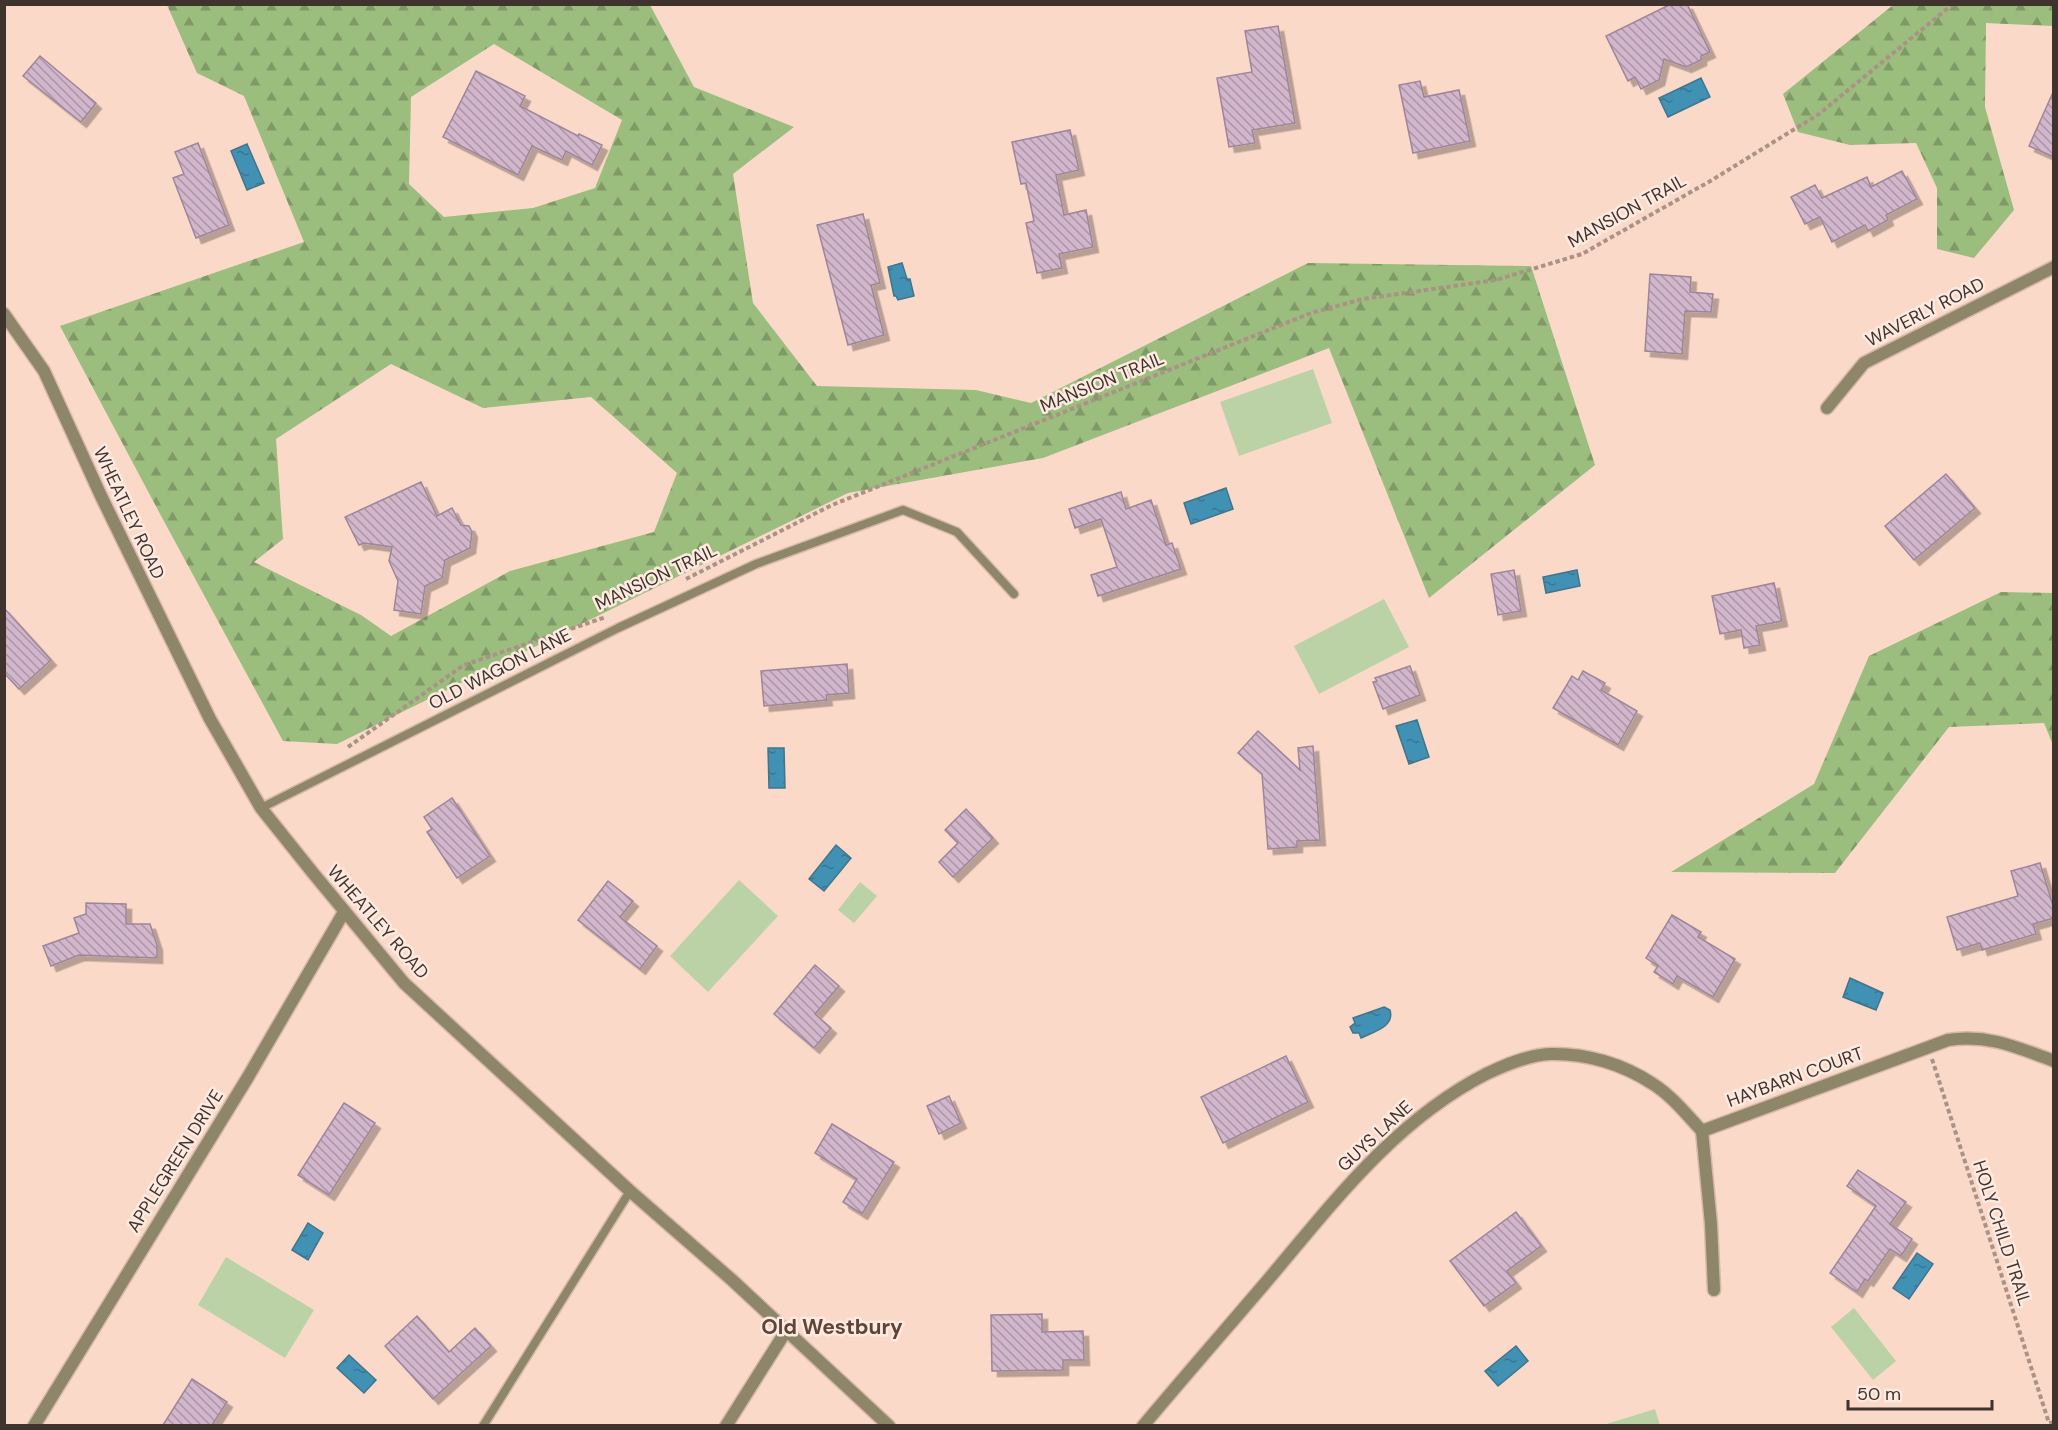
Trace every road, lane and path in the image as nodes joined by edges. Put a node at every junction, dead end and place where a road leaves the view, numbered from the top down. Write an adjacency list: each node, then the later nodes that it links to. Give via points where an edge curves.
1 (1953, 4): 5 (path, MANSION TRAIL, via 1819,114 1582,254 1496,280 1363,299 1311,314 832,505)
2 (2054, 267): 4 (street, WAVERLY ROAD, via 1864,363)
3 (4, 314): 9 (street, WHEATLEY ROAD, via 44,371 200,699)
4 (1827, 408)
5 (676, 585)
6 (1014, 594): 9 (lane, OLD WAGON LANE, via 957,532 903,510 756,564 618,628)
7 (613, 615): 8 (path, MANSION TRAIL, via 464,665)
8 (339, 754)
9 (261, 808): 10 (street, WHEATLEY ROAD)
10 (344, 912): 14 (street, WHEATLEY ROAD, via 404,983); 18 (street, APPLEGREEN DRIVE, via 248,1077)
11 (1928, 1047): 12 (street, HAYBARN COURT, via 1969,1037); 13 (street, HAYBARN COURT); 17 (path, HOLY CHILD TRAIL, via 2049,1423)
12 (2054, 1061)
13 (1702, 1131): 15 (street); 22 (street, GUYS LANE, via 1653,1083 1615,1064 1585,1056 1532,1057 1458,1088 1401,1131 1353,1180)
14 (630, 1191): 16 (street, WHEATLEY ROAD); 19 (lane)
15 (1714, 1290)
16 (786, 1330): 20 (street); 21 (street, WHEATLEY ROAD)
17 (2054, 1422)
18 (34, 1425)
19 (483, 1425)
20 (726, 1425)
21 (889, 1425)
22 (1143, 1425)

